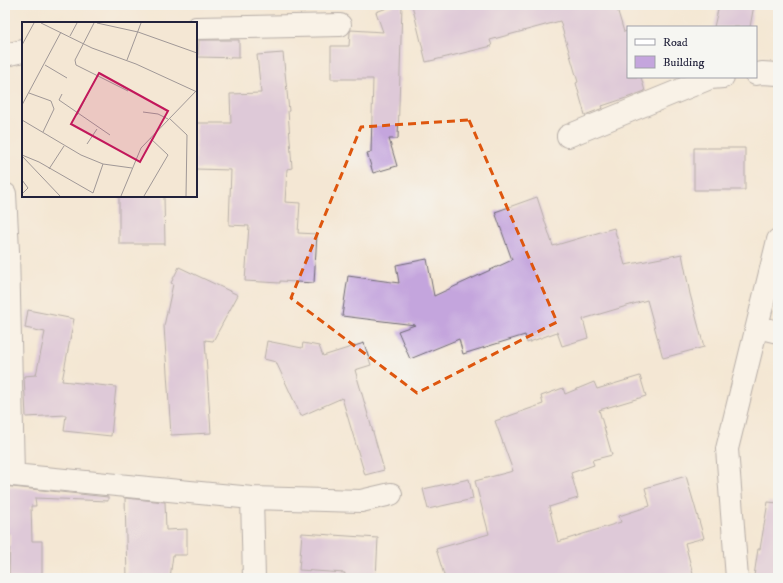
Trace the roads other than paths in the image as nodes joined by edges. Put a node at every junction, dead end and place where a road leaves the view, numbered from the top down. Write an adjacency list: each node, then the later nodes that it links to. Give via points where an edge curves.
1 (340, 25): 2 (street)
2 (197, 28)
3 (22, 51): 4 (street)
4 (5, 55)
5 (757, 74): 6 (street)
6 (778, 74)
7 (710, 78): 8 (street)
8 (568, 136)
9 (5, 194): 13 (street, via 8,251)
10 (778, 240): 11 (street)
11 (757, 327): 12 (street); 17 (street, via 727,449)
12 (778, 332)
13 (9, 474): 15 (street)
14 (391, 494): 15 (street, via 361,501)
15 (252, 498): 16 (street)
16 (254, 578)
17 (737, 578)

